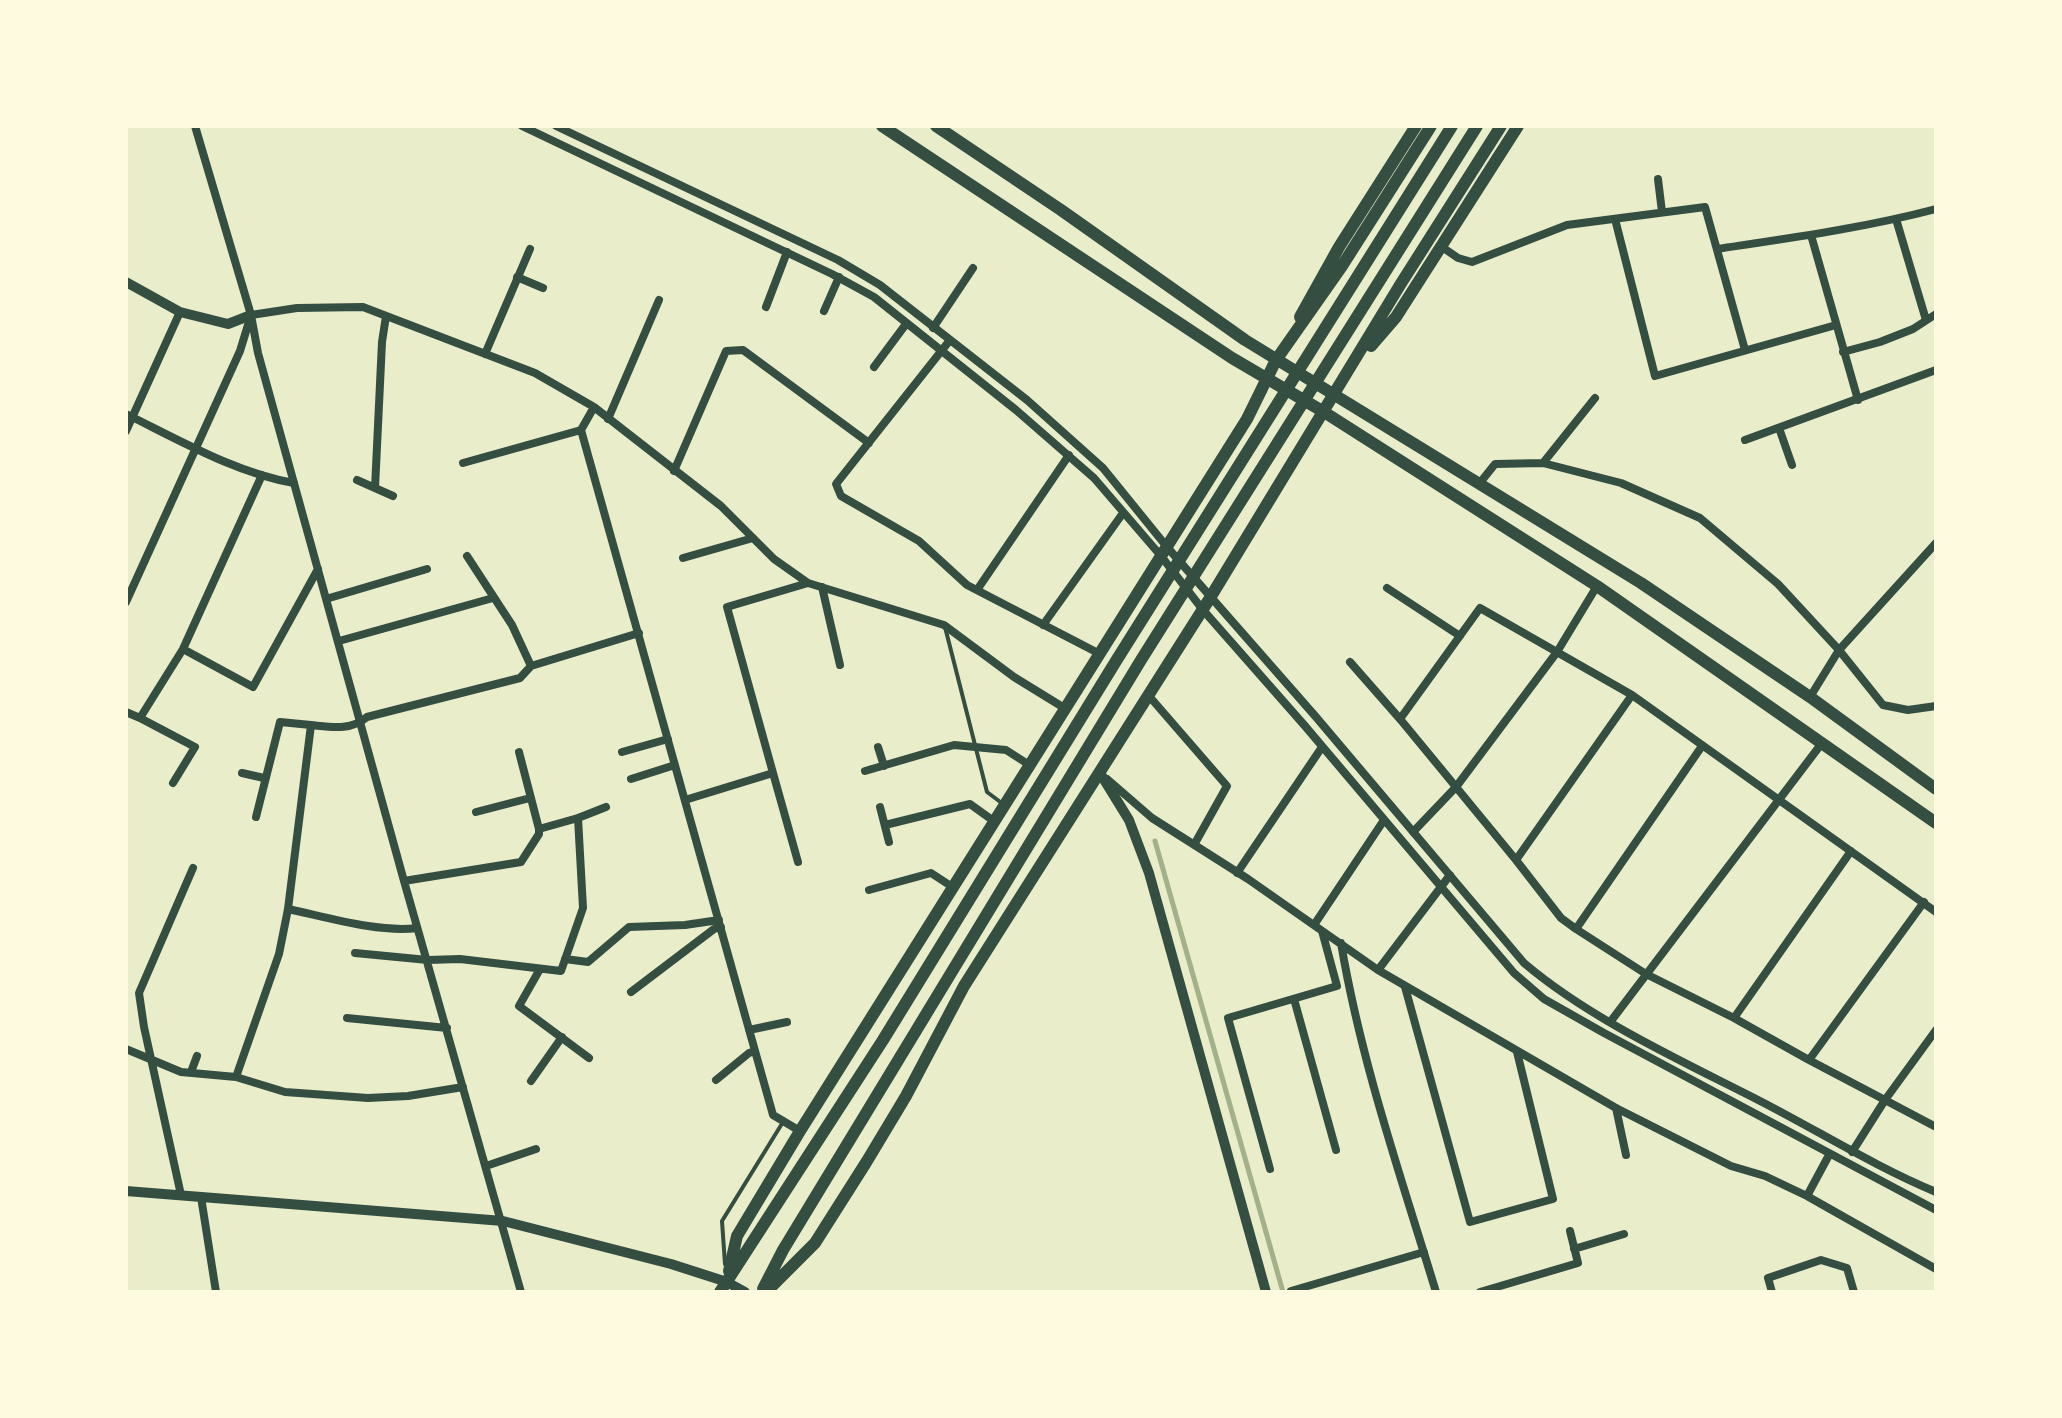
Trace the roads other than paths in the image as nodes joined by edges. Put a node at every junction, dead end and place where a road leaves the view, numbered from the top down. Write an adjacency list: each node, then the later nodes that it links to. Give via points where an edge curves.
1 (195, 126): 32 (street)
2 (522, 126): 21 (street)
3 (556, 126): 37 (street, via 838,260 880,285)
4 (882, 126): 48 (main road)
5 (936, 126): 44 (main road)
6 (1416, 126): 38 (main road, via 1306,301)
7 (1431, 126): 38 (main road)
8 (1452, 126): 221 (main road)
9 (1477, 126): 226 (main road, via 1006,880 783,1250)
10 (1518, 126): 18 (main road)
11 (1498, 131): 46 (main road)
12 (1658, 179): 14 (street)
13 (1936, 209): 16 (street)
14 (1662, 212): 15 (street); 20 (street, via 1705,207)
15 (1615, 219): 18 (street, via 1567,225 1472,262); 40 (street, via 1655,376)
16 (1896, 219): 17 (street); 34 (street)
17 (1811, 235): 20 (street); 36 (street)
18 (1442, 247): 46 (main road, via 1396,317)
19 (530, 249): 23 (street)
20 (1717, 249): 40 (street)
21 (787, 252): 24 (street); 28 (street)
22 (973, 268): 37 (street)
23 (517, 277): 26 (street); 43 (street)
24 (839, 277): 29 (street); 35 (street)
25 (126, 282): 30 (street)
26 (543, 288)
27 (659, 300): 55 (street)
28 (766, 307)
29 (824, 311)
30 (180, 312): 32 (street, via 228,324); 54 (street)
31 (1936, 314): 34 (street)
32 (251, 315): 33 (street, via 326,305 363,307); 61 (street); 69 (street)
33 (386, 316): 43 (street); 71 (street)
34 (1926, 320): 42 (street)
35 (906, 324): 41 (street); 45 (street)
36 (1836, 325): 40 (street); 42 (street)
37 (933, 328): 39 (street)
38 (1292, 335): 44 (main road)
39 (950, 340): 41 (street); 76 (street, via 1103,468)
40 (1745, 350)
41 (941, 352): 60 (street); 62 (street)
42 (1843, 352): 51 (street)
43 (485, 354): 52 (street, via 535,373)
44 (1276, 360): 48 (main road); 49 (main road)
45 (874, 367)
46 (1349, 370): 49 (main road)
47 (1936, 370): 51 (street)
48 (1268, 378): 53 (main road); 76 (main road)
49 (1334, 396): 53 (main road); 70 (main road)
50 (1595, 398): 64 (street)
51 (1858, 400): 56 (street)
52 (594, 407): 55 (street); 57 (street)
53 (1324, 412): 82 (main road); 87 (main road)
54 (129, 416): 58 (street); 61 (street)
55 (608, 419): 66 (street)
56 (1779, 428): 59 (street); 65 (street)
57 (581, 430): 63 (street); 93 (street)
58 (126, 431)
59 (1745, 440)
60 (869, 443): 66 (street, via 743,350 726,351); 85 (street, via 836,484 841,496 919,541)
61 (195, 447): 67 (street); 89 (street)
62 (1069, 455): 73 (street); 85 (street)
63 (463, 463)
64 (1543, 463): 70 (street, via 1495,464); 97 (street, via 1621,483 1700,518 1778,584)
65 (1792, 465)
66 (674, 471): 74 (street)
67 (262, 475): 69 (street); 96 (street)
68 (357, 480): 71 (street)
69 (294, 483): 79 (street)
70 (1479, 484): 105 (main road, via 1641,583)
71 (375, 488): 72 (street)
72 (393, 496)
73 (1123, 513): 76 (street); 92 (street)
74 (753, 538): 78 (street); 81 (street)
75 (1936, 543): 97 (street)
76 (1164, 552): 87 (street); 90 (street); 99 (main road)
77 (467, 556): 86 (street)
78 (683, 558)
79 (318, 569): 88 (street); 96 (street, via 253,687)
80 (427, 569): 88 (street)
81 (808, 583): 83 (street); 126 (street, via 727,607)
82 (1597, 586): 98 (street); 114 (main road)
83 (822, 587): 91 (street); 101 (street)
84 (1387, 588): 94 (street)
85 (977, 590): 92 (street)
86 (493, 598): 95 (street); 102 (street)
87 (1210, 598): 90 (main road); 147 (street)
88 (326, 599): 95 (street)
89 (126, 602)
90 (1203, 610): 104 (main road); 118 (street)
91 (944, 625): 107 (street); 117 (lane)
92 (1043, 625): 99 (street)
93 (639, 633): 102 (street); 113 (street)
94 (1460, 636): 98 (street, via 1480,608); 110 (street)
95 (339, 641): 111 (street)
96 (183, 649): 109 (street)
97 (1839, 650): 105 (street); 106 (street, via 1883,705 1908,710)
98 (1557, 652): 103 (street); 131 (street)
99 (1100, 654): 107 (main road)
100 (1350, 662): 110 (street)
101 (840, 665)
102 (531, 666): 111 (street, via 520,678 367,717)
103 (1632, 695): 115 (street); 151 (street)
104 (1149, 696): 127 (main road); 149 (street, via 1227,786)
105 (1810, 697): 132 (main road)
106 (1936, 706)
107 (1066, 709): 123 (main road)
108 (126, 712): 109 (street)
109 (140, 718): 130 (street, via 195,747)
110 (1400, 719): 131 (street)
111 (361, 723): 112 (street, via 345,728); 156 (street)
112 (311, 725): 128 (street, via 280,722); 161 (street)
113 (668, 739): 120 (street); 121 (street)
114 (1822, 743): 135 (street); 144 (main road)
115 (1702, 746): 135 (street); 166 (street)
116 (878, 747): 122 (street)
117 (975, 747): 122 (street, via 954,745); 123 (street, via 1006,750); 136 (lane, via 987,792)
118 (1322, 747): 142 (street); 154 (street)
119 (519, 752): 133 (street)
120 (622, 752)
121 (675, 765): 129 (street); 134 (street)
122 (884, 766): 124 (street)
123 (1031, 766): 136 (main road)
124 (865, 771)
125 (242, 773): 128 (street)
126 (773, 773): 134 (street); 152 (street)
127 (1100, 773): 149 (street, via 1152,818); 226 (main road, via 964,986 906,1096 815,1243); 227 (street, via 1129,820 1149,873)
128 (264, 778): 140 (street)
129 (631, 779)
130 (173, 783)
131 (1456, 787): 147 (street); 151 (street)
132 (1936, 789)
133 (530, 798): 139 (street); 146 (street)
134 (685, 800): 163 (street)
135 (1779, 802): 150 (street); 173 (street)
136 (1005, 806): 143 (main road)
137 (606, 807): 141 (street)
138 (880, 807): 145 (street)
139 (476, 812)
140 (256, 817)
141 (578, 818): 146 (street); 169 (street, via 583,908)
142 (1384, 820): 157 (street); 164 (street)
143 (995, 822): 145 (street, via 970,804); 158 (main road)
144 (1936, 823)
145 (885, 825): 148 (street)
146 (539, 829): 156 (street, via 521,862)
147 (1413, 832): 155 (street)
148 (889, 842)
149 (1194, 845): 154 (street)
150 (1851, 851): 160 (street); 178 (street)
151 (1516, 860): 166 (street, via 1561,918)
152 (798, 862)
153 (193, 868): 191 (street, via 139,993)
154 (1237, 873): 164 (street)
155 (1450, 875): 157 (street); 179 (street, via 1524,963)
156 (404, 881): 165 (street)
157 (1440, 886): 172 (street); 206 (street, via 1514,973 1544,999)
158 (954, 888): 159 (street, via 931,873); 201 (main road)
159 (869, 890)
160 (1924, 902): 162 (street); 190 (street)
161 (288, 909): 165 (street, via 354,923); 193 (street, via 279,954)
162 (1936, 912)
163 (720, 923): 169 (street, via 629,927 588,962); 175 (street); 182 (street)
164 (1318, 927): 167 (street); 176 (street, via 1337,986)
165 (417, 928): 170 (street)
166 (1576, 929): 173 (street)
167 (1341, 943): 172 (street); 219 (street, via 1350,996)
168 (355, 953): 170 (street)
169 (565, 959): 171 (street, via 561,971)
170 (428, 960): 171 (street); 181 (street)
171 (540, 969): 184 (street, via 519,1006)
172 (1378, 970): 174 (street)
173 (1646, 974): 178 (street); 179 (street)
174 (1405, 986): 187 (street); 187 (street, via 1470,1222 1553,1199)
175 (631, 992)
176 (1294, 999): 203 (street); 208 (street, via 1228,1018)
177 (347, 1018): 181 (street)
178 (1734, 1018): 190 (street)
179 (1611, 1021): 204 (street)
180 (787, 1022): 182 (street)
181 (447, 1028): 196 (street)
182 (749, 1030): 186 (street)
183 (1936, 1030): 197 (street)
184 (562, 1037): 189 (street); 195 (street)
185 (126, 1049): 191 (street)
186 (755, 1051): 194 (street); 199 (street, via 773,1115)
187 (1517, 1052): 198 (street)
188 (197, 1056): 192 (street)
189 (589, 1058)
190 (1809, 1060): 197 (street)
191 (152, 1061): 192 (street); 211 (street)
192 (191, 1072): 193 (street)
193 (236, 1077): 196 (street, via 285,1092 368,1098)
194 (716, 1080)
195 (531, 1081)
196 (463, 1087): 207 (street)
197 (1885, 1100): 200 (street); 204 (street)
198 (1616, 1108): 205 (street); 212 (street, via 1731,1166)
199 (783, 1122): 201 (street); 221 (lane, via 722,1221)
200 (1936, 1127)
201 (800, 1131): 221 (main road, via 737,1236)
202 (536, 1149): 207 (street)
203 (1336, 1150)
204 (1852, 1152): 210 (street)
205 (1626, 1155)
206 (1829, 1155): 212 (street); 214 (street)
207 (486, 1166): 215 (street)
208 (1270, 1169)
209 (126, 1191): 211 (street)
210 (1936, 1192)
211 (181, 1195): 213 (street)
212 (1807, 1196): 220 (street)
213 (201, 1197): 215 (street); 223 (street)
214 (1936, 1210)
215 (503, 1221): 221 (street, via 671,1264); 224 (street)
216 (1570, 1231): 218 (street)
217 (1624, 1234): 218 (street)
218 (1574, 1249): 229 (street, via 1578,1263)
219 (1424, 1252): 222 (street); 228 (street)
220 (1936, 1269)
221 (724, 1287): 225 (street)
222 (1291, 1291)
223 (216, 1292)
224 (521, 1292)
225 (745, 1292)
226 (764, 1292)
227 (1266, 1292)
228 (1436, 1292)
229 (1480, 1292)
230 (1772, 1292): 231 (street, via 1768,1278 1821,1260 1847,1268)
231 (1854, 1292)

